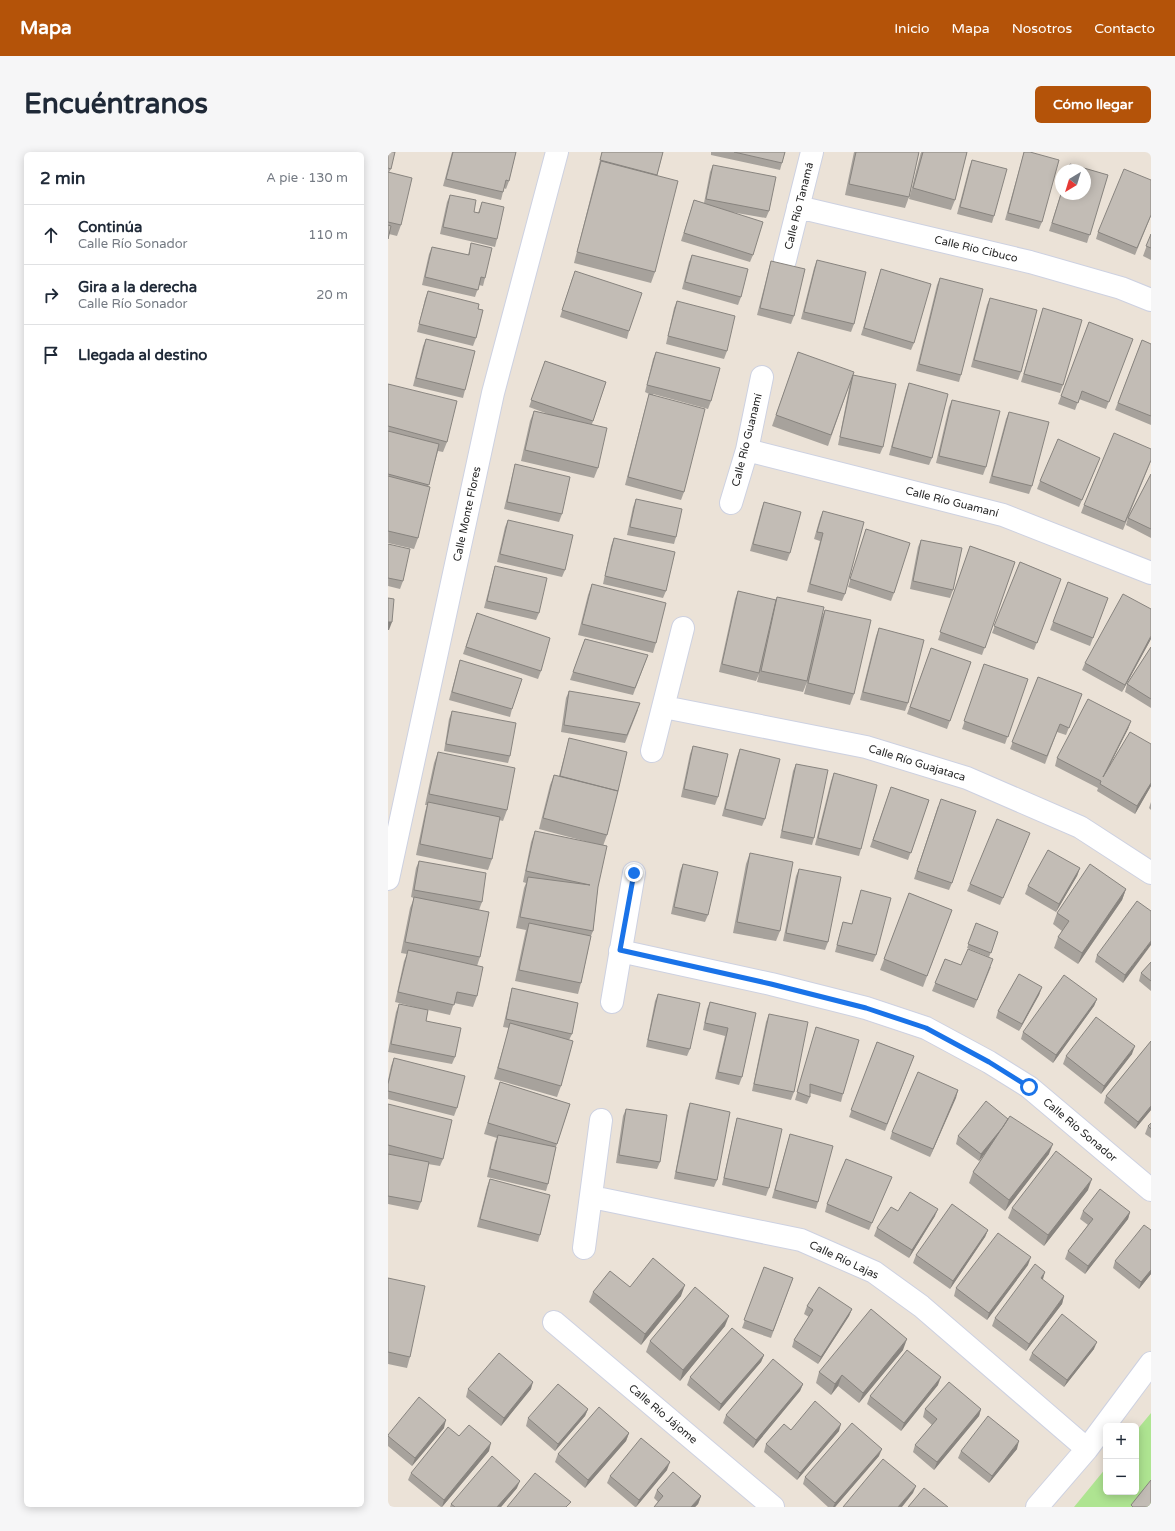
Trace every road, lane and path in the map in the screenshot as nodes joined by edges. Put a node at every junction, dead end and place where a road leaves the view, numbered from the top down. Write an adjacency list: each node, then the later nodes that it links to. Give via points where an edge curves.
1 (557, 152): 15 (street, Calle Monte Flores, via 493,393)
2 (812, 152): 3 (street, Calle Río Tanamá)
3 (798, 207): 4 (street, Calle Río Tanamá); 5 (street, Calle Río Cibuco, via 1030,262 1121,288)
4 (785, 260)
5 (1151, 300)
6 (762, 377): 7 (street, Calle Río Guanamí)
7 (747, 450): 8 (street, Calle Río Guanamí); 9 (street, Calle Río Guamaní, via 1003,515)
8 (731, 503)
9 (1151, 573)
10 (683, 628): 11 (street)
11 (664, 706): 12 (street); 14 (street, Calle Río Guajataca, via 866,748 967,778 1080,827)
12 (652, 751)
13 (634, 873): 16 (street)
14 (1151, 873)
15 (388, 879)
16 (620, 950): 17 (street); 19 (street, Calle Río Sonador, via 844,1002 926,1028 1029,1087)
17 (612, 1002)
18 (601, 1120): 20 (street)
19 (1151, 1190)
20 (592, 1197): 21 (street); 24 (street, Calle Río Lajas, via 801,1240 874,1272 921,1306)
21 (584, 1248)
22 (554, 1322): 25 (street, Calle Río Jájome)
23 (1151, 1363): 24 (street)
24 (1087, 1449): 26 (street)
25 (773, 1507)
26 (1037, 1507)

